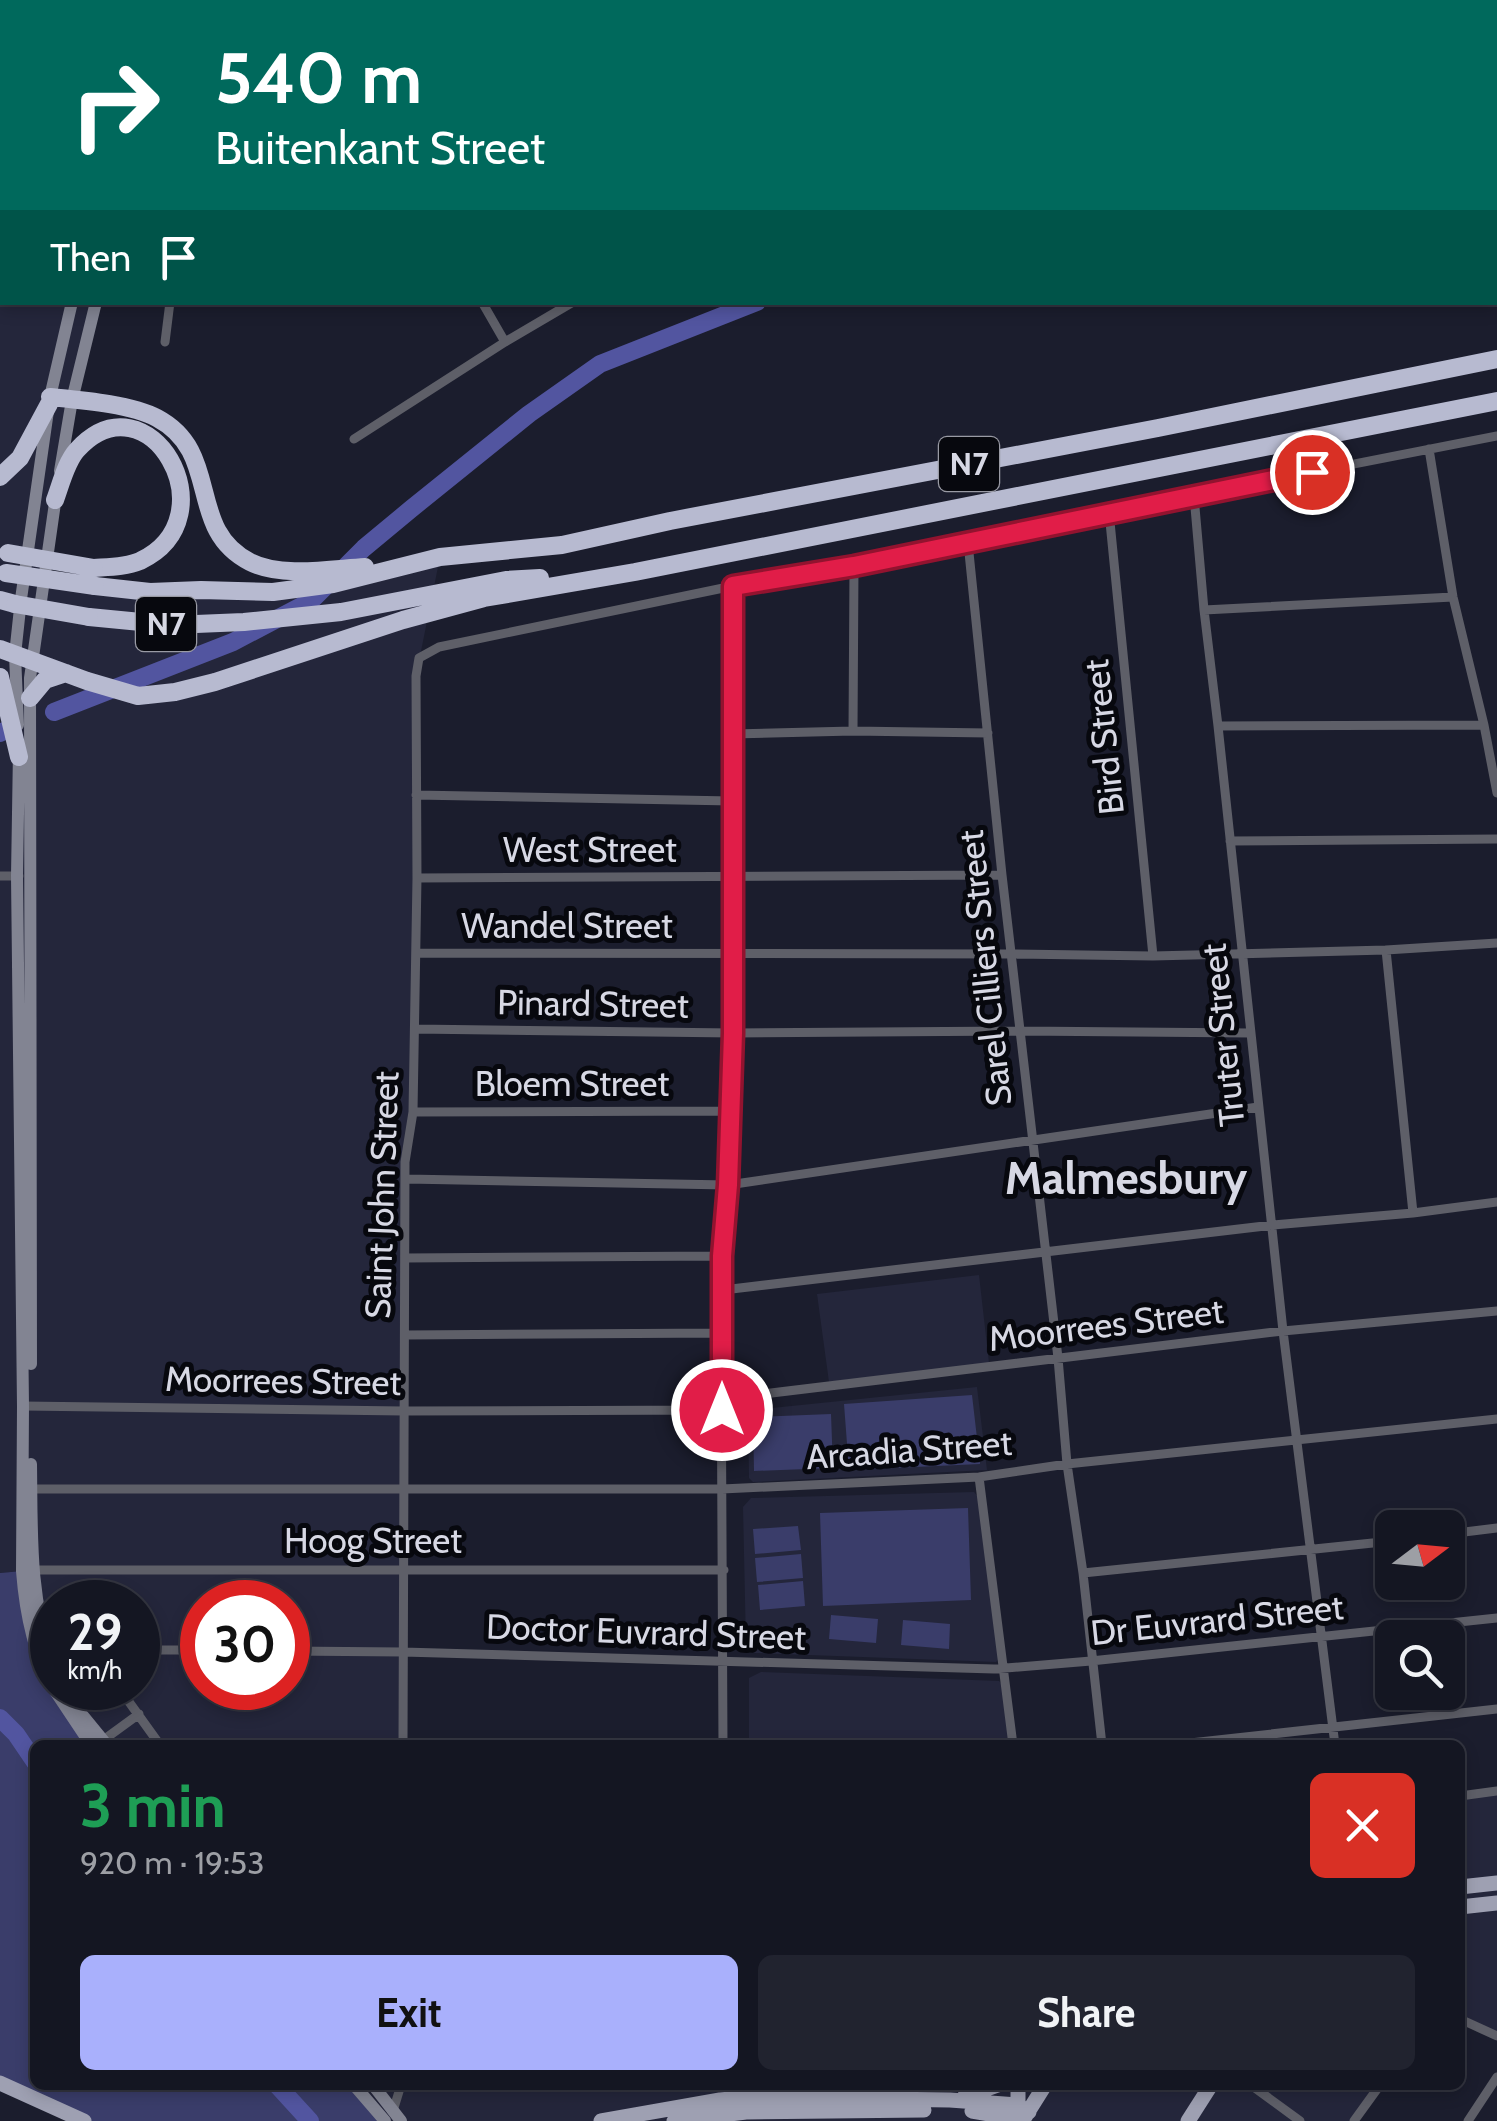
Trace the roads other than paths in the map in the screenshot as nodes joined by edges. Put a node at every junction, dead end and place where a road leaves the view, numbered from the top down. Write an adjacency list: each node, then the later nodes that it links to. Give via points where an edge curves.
1 (71, 305): 11 (main road)
2 (95, 305): 9 (main road)
3 (170, 305): 6 (street)
4 (484, 305): 7 (street)
5 (568, 305): 7 (street)
6 (165, 342)
7 (505, 342): 13 (street)
8 (1497, 358): 21 (highway, N7, via 562,545)
9 (72, 400): 11 (highway); 17 (main road); 21 (highway, via 138,411 175,431 194,455 222,539 248,562 281,571)
10 (1497, 400): 24 (highway, N7)
11 (50, 401): 15 (highway, via 20,458); 30 (main road)
12 (1497, 436): 14 (street)
13 (354, 440)
14 (1428, 449): 16 (street); 27 (street)
15 (0, 477)
16 (1194, 496): 18 (street); 29 (street, Truter Street)
17 (56, 500): 25 (highway, via 74,453 93,436 134,430 172,459 182,498 173,532 141,560); 30 (main road)
18 (1109, 512): 19 (street); 56 (street, Bird Street)
19 (968, 543): 22 (street); 37 (street, Sarel Cilliers Street)
20 (4, 552): 25 (highway, bridge)
21 (405, 566): 25 (highway, N7, via 273,592 150,592)
22 (854, 566): 26 (street); 36 (street)
23 (3, 572): 25 (highway, N7, bridge)
24 (635, 572): 28 (highway, N7, bridge, via 506,580 342,612 244,622 89,617); 31 (highway, via 484,598 175,692 138,696)
25 (95, 577)
26 (733, 586): 38 (street); 41 (street, Saint John Street, via 428,652 419,658 416,676)
27 (1453, 597): 29 (street); 34 (street)
28 (8, 602)
29 (1204, 610): 35 (street, Truter Street)
30 (16, 655): 31 (highway); 33 (main road); 39 (main road)
31 (67, 673): 33 (highway, via 45,680)
32 (0, 677): 39 (highway)
33 (30, 698): 47 (main road)
34 (1484, 725): 35 (street); 40 (street)
35 (1218, 726): 44 (street, Truter Street)
36 (853, 730): 37 (street); 38 (street)
37 (988, 733): 45 (street, Sarel Cilliers Street)
38 (732, 734): 42 (street)
39 (19, 757): 47 (main road)
40 (1496, 787)
41 (416, 794): 42 (street); 49 (street, Saint John Street)
42 (732, 801): 48 (street)
43 (1497, 839): 44 (street)
44 (1230, 841): 55 (street, Truter Street)
45 (1002, 875): 48 (street, West Street); 54 (street, Sarel Cilliers Street)
46 (0, 876): 47 (street)
47 (24, 876): 80 (main road)
48 (733, 877): 49 (street, West Street); 53 (street)
49 (418, 878): 52 (street, Saint John Street)
50 (1497, 943): 51 (street, Wandel Street)
51 (1386, 950): 55 (street, Wandel Street); 68 (street)
52 (416, 953): 53 (street, Wandel Street); 57 (street, Saint John Street)
53 (732, 953): 54 (street, Wandel Street); 59 (street)
54 (1013, 954): 56 (street, Wandel Street); 58 (street, Sarel Cilliers Street)
55 (1241, 955): 56 (street, Wandel Street); 60 (street, Truter Street)
56 (1153, 956)
57 (415, 1029): 59 (street, Pinard Street); 62 (street, Saint John Street)
58 (1021, 1031): 59 (street, Pinard Street); 60 (street, Pinard Street); 64 (street, Sarel Cilliers Street)
59 (733, 1033): 63 (street)
60 (1250, 1033): 61 (street, Truter Street)
61 (1258, 1107): 64 (street); 69 (street, Truter Street)
62 (414, 1112): 63 (street, Bloem Street); 65 (street, Saint John Street)
63 (732, 1112): 66 (street)
64 (1032, 1140): 66 (street); 70 (street, Sarel Cilliers Street)
65 (407, 1179): 66 (street); 72 (street, Saint John Street)
66 (728, 1185): 71 (street)
67 (1497, 1202): 68 (street)
68 (1413, 1213): 69 (street)
69 (1273, 1225): 70 (street); 75 (street, Truter Street)
70 (1045, 1251): 73 (street); 78 (street, Sarel Cilliers Street)
71 (722, 1256): 72 (street); 73 (street)
72 (406, 1258): 77 (street, Saint John Street)
73 (723, 1290): 76 (street)
74 (1497, 1310): 75 (street, Moorrees Street)
75 (1283, 1331): 78 (street, Moorrees Street); 84 (street, Truter Street)
76 (721, 1333): 77 (street); 79 (street)
77 (406, 1335): 81 (street, Saint John Street)
78 (1058, 1358): 79 (street, Moorrees Street); 85 (street, Sarel Cilliers Street)
79 (722, 1398): 82 (street)
80 (27, 1405): 81 (street, Moorrees Street); 87 (main road)
81 (403, 1410): 82 (street, Moorrees Street); 89 (street, Saint John Street)
82 (722, 1410): 88 (street)
83 (1497, 1420): 84 (street, Arcadia Street)
84 (1296, 1439): 85 (street, Arcadia Street); 93 (street, Truter Street)
85 (1067, 1464): 86 (street, Arcadia Street); 97 (street, Sarel Cilliers Street)
86 (980, 1477): 88 (street, Arcadia Street); 106 (street)
87 (27, 1489): 89 (street, Arcadia Street); 95 (main road)
88 (722, 1489): 89 (street, Arcadia Street); 96 (street)
89 (404, 1490): 94 (street, Saint John Street)
90 (1497, 1528): 91 (street)
91 (1465, 1532)
92 (1375, 1543): 93 (street)
93 (1310, 1551): 97 (street); 101 (street, Truter Street)
94 (405, 1568): 95 (street, Hoog Street); 96 (street, Hoog Street); 103 (street, Saint John Street)
95 (27, 1570): 98 (main road); 100 (main road, via 23,1590)
96 (724, 1570): 104 (street)
97 (1083, 1574): 105 (street, Sarel Cilliers Street)
98 (30, 1582)
99 (1497, 1618): 101 (street, Dr Euvrard Street)
100 (30, 1622)
101 (1322, 1637): 105 (street, Dr Euvrard Street); 112 (street, Truter Street)
102 (310, 1651): 103 (street, Doctor Euvrard Street)
103 (403, 1652): 104 (street, Doctor Euvrard Street); 117 (street, Saint John Street)
104 (722, 1661): 106 (street, Doctor Euvrard Street); 118 (street)
105 (1091, 1661): 106 (street, Dr Euvrard Street); 120 (street, Sarel Cilliers Street)
106 (1003, 1668): 119 (street)
107 (1497, 1709): 112 (street)
108 (72, 1710): 113 (main road)
109 (79, 1710): 114 (main road)
110 (136, 1710): 111 (street)
111 (139, 1714): 115 (street); 116 (street)
112 (1334, 1728): 121 (street); 122 (street, Truter Street)
113 (96, 1740)
114 (97, 1740)
115 (104, 1740)
116 (157, 1740)
117 (403, 1740)
118 (723, 1740)
119 (1012, 1740)
120 (1101, 1740)
121 (1220, 1740)
122 (1335, 1740)
123 (1497, 1791): 124 (street)
124 (1465, 1795)
125 (1497, 1883): 126 (main road)
126 (1465, 1886)
127 (1497, 1903): 128 (main road)
128 (1465, 1906)
129 (1465, 2021): 130 (street)
130 (1497, 2036)
131 (1497, 2078): 153 (street)
132 (0, 2083): 147 (main road)
133 (360, 2090): 146 (main road)
134 (376, 2090): 146 (main road)
135 (400, 2090): 146 (street)
136 (987, 2090): 143 (main road)
137 (1018, 2090): 145 (main road)
138 (1042, 2090): 145 (main road)
139 (1208, 2090): 150 (main road)
140 (1257, 2090): 151 (street)
141 (1376, 2090): 152 (street)
142 (721, 2100): 143 (main road); 144 (main road); 148 (main road); 149 (main road)
143 (950, 2100): 145 (main road)
144 (970, 2116): 145 (main road)
145 (1020, 2117)
146 (393, 2118)
147 (84, 2121)
148 (601, 2121)
149 (674, 2121)
150 (1188, 2121)
151 (1300, 2121)
152 (1354, 2121)
153 (1468, 2121)

